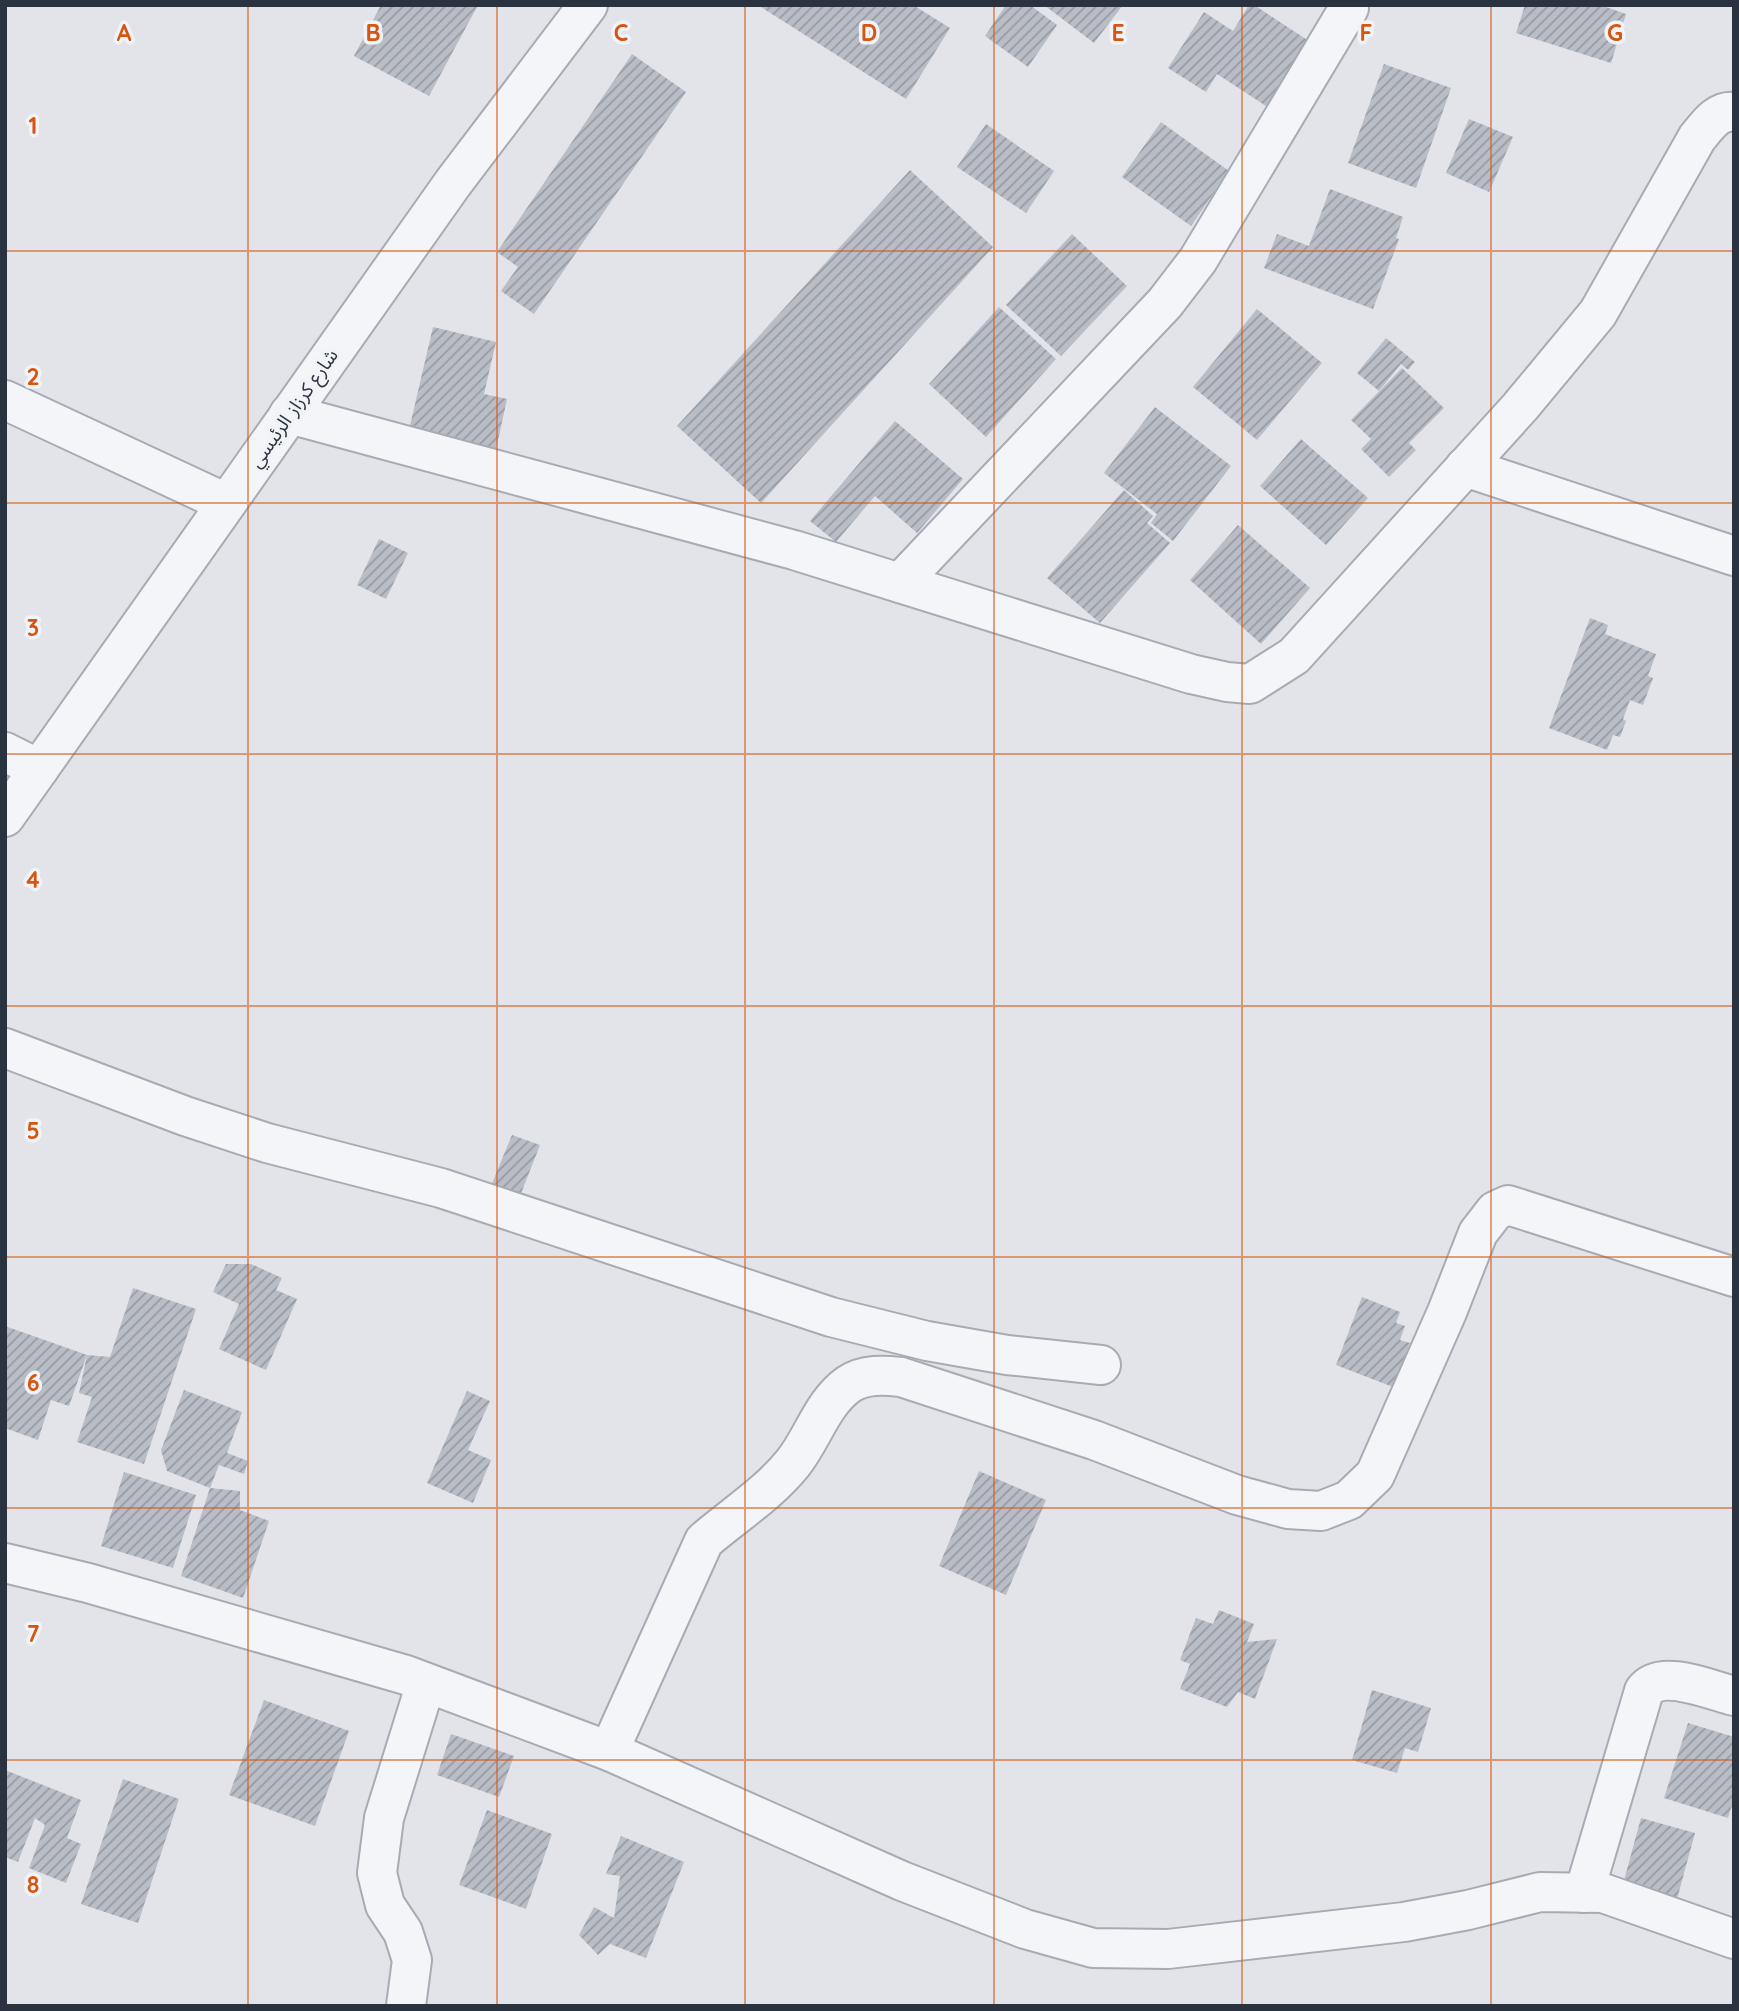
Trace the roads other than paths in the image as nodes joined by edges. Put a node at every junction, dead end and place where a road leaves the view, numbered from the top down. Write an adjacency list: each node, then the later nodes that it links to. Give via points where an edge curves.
1 (588, 5): 5 (street, شارع كرزاز الرئيسي, via 453,183)
2 (1349, 8): 9 (street, via 1198,260 1165,303)
3 (1734, 113): 6 (street, via 1727,111 1713,119 1697,138 1598,313)
4 (5, 400): 7 (street)
5 (289, 414): 7 (street, شارع كرزاز الرئيسي); 9 (street)
6 (1465, 467): 8 (street); 9 (street, via 1294,656 1250,684 1191,674)
7 (226, 503): 11 (street, شارع كرزاز الرئيسي)
8 (1734, 556)
9 (901, 583)
10 (5, 752): 11 (street)
11 (39, 769): 12 (street, شارع كرزاز الرئيسي)
12 (5, 817)
13 (5, 1048): 15 (street, via 267,1143 441,1188 831,1317 1007,1355)
14 (1734, 1277): 19 (street, via 1508,1205 1494,1211 1478,1233 1375,1475 1349,1500 1321,1511 1288,1509 1237,1494 1094,1440 901,1377 877,1374 851,1383 834,1397 794,1462 766,1492 704,1541)
15 (1101, 1365)
16 (5, 1563): 17 (street, via 88,1583)
17 (426, 1683): 19 (street); 22 (street, via 384,1818 377,1873 384,1905 403,1932 412,1960)
18 (1734, 1696): 20 (street, via 1671,1679 1656,1680 1644,1690)
19 (609, 1751): 20 (street, via 902,1881 1025,1929 1093,1948 1168,1949 1404,1922 1540,1892)
20 (1584, 1893): 21 (street, via 1603,1893)
21 (1734, 1938)
22 (406, 2006)

